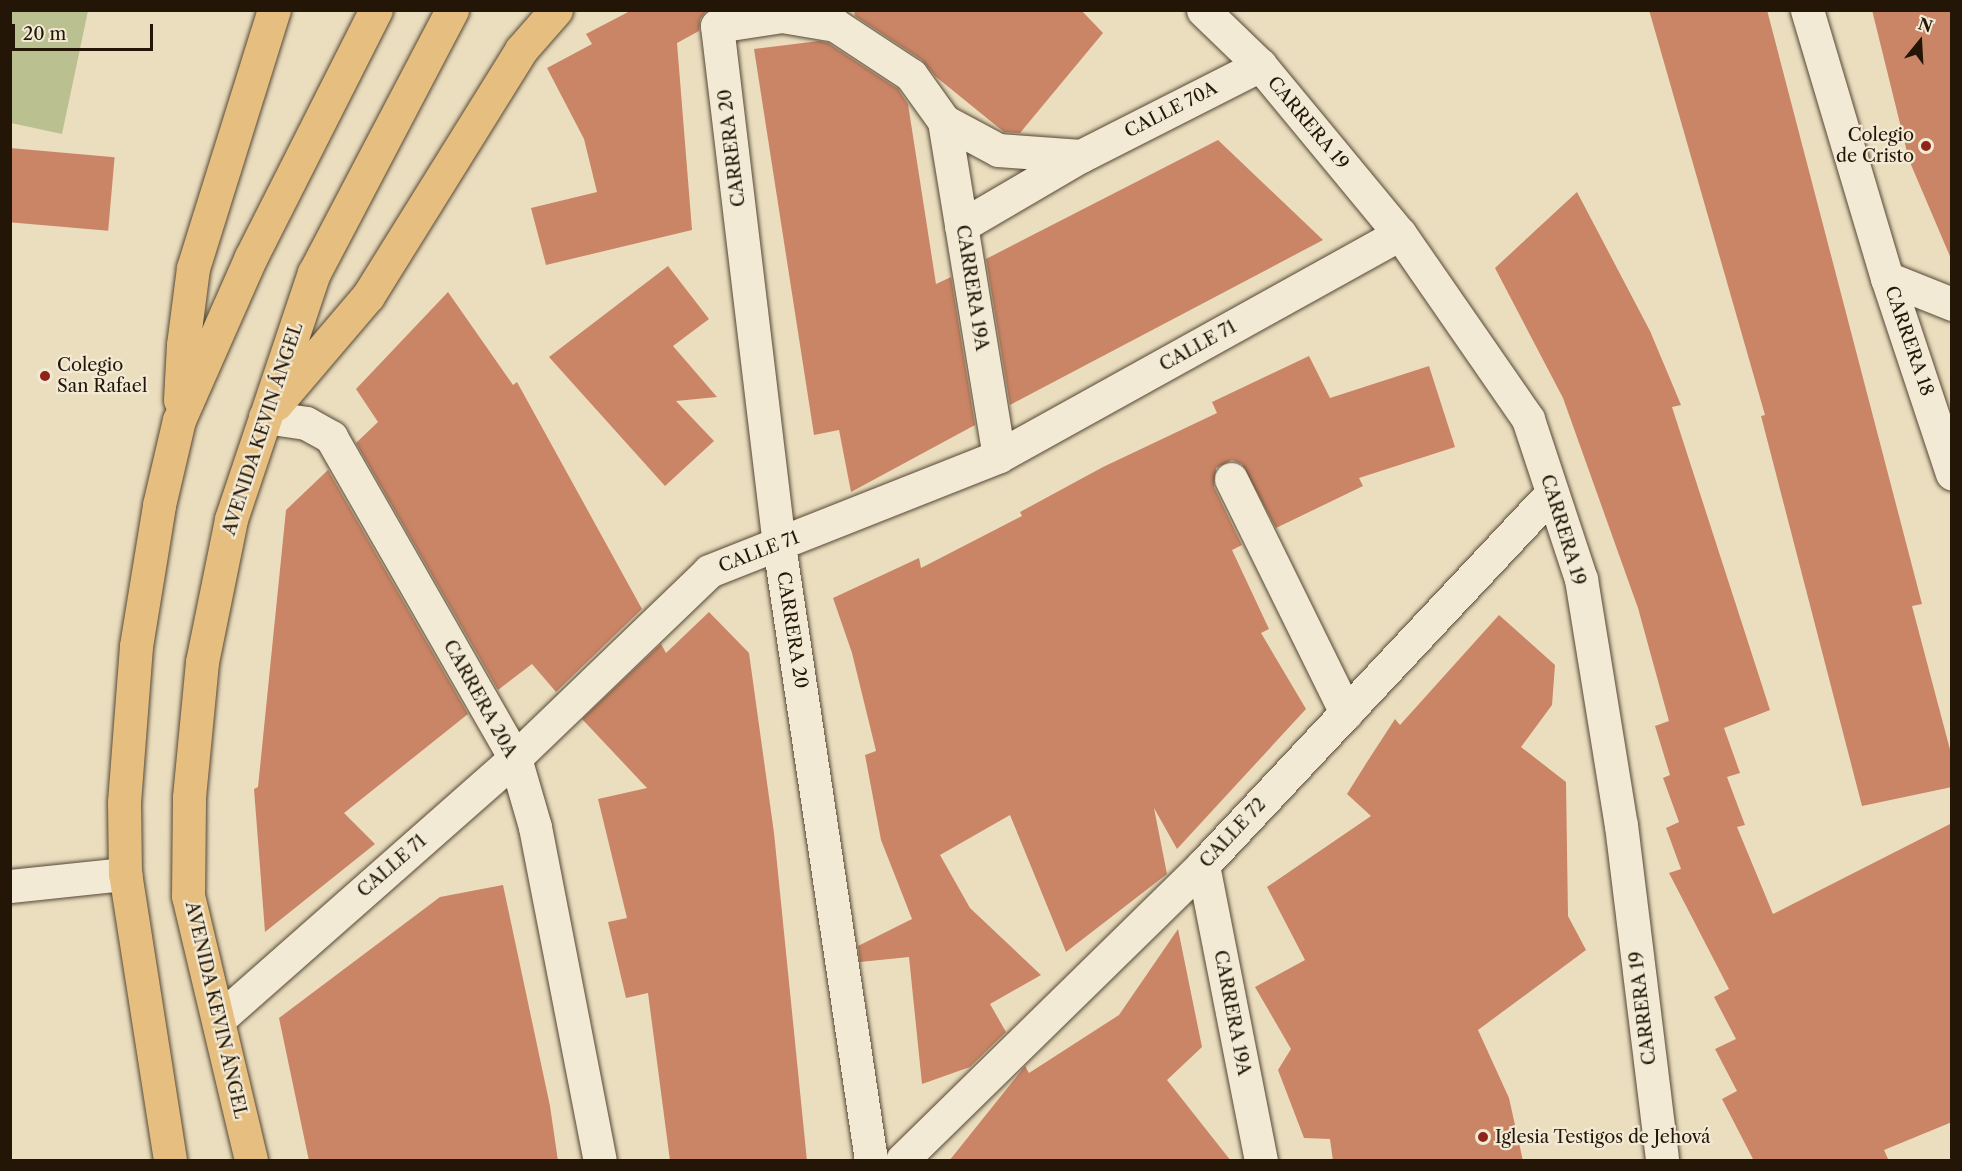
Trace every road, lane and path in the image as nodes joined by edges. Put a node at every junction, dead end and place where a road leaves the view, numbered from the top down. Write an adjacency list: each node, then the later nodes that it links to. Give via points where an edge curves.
1 (274, 10): 16 (main road, via 193,268 183,345)
2 (376, 10): 16 (main road, via 251,257)
3 (452, 10): 15 (main road, AVENIDA KEVIN ÁNGEL, via 314,273)
4 (556, 10): 15 (main road, via 521,50 369,296)
5 (1203, 10): 7 (street, CARRERA 19)
6 (1807, 10): 12 (street, CARRERA 18)
7 (1260, 65): 9 (street, CALLE 70A); 11 (street, CARRERA 19)
8 (944, 121): 9 (street, via 998,150); 10 (street, CARRERA 19A); 21 (street, CARRERA 20, via 911,75 835,25 782,16 717,26)
9 (1081, 156): 10 (street, CALLE 70A)
10 (961, 226): 17 (street, CARRERA 19A)
11 (1400, 234): 17 (street, CALLE 71); 20 (street, CARRERA 19, via 1528,420)
12 (1887, 278): 13 (street, CARRERA 18); 14 (street, CARRERA 18)
13 (1952, 304)
14 (1946, 415): 18 (street, CARRERA 18)
15 (265, 417): 23 (street, CARRERA 20A, via 306,423 331,437); 27 (main road, AVENIDA KEVIN ÁNGEL, via 224,552 202,662 189,796 188,896)
16 (180, 420): 25 (main road, via 159,505 136,646 124,802)
17 (999, 456): 21 (street, CALLE 71)
18 (1952, 473)
19 (1231, 479): 22 (street)
20 (1552, 493): 22 (street, CALLE 72); 34 (street, CARRERA 19, via 1585,602 1621,825)
21 (779, 546): 23 (street, CALLE 71, via 709,571); 31 (street, CARRERA 20)
22 (1346, 713): 24 (street, CALLE 72)
23 (515, 758): 27 (street, CALLE 71); 30 (street, CARRERA 20A, via 535,826)
24 (1203, 865): 32 (street, CALLE 72); 33 (street, CARRERA 19A)
25 (125, 874): 26 (street); 28 (main road)
26 (10, 886)
27 (219, 1019): 29 (main road, AVENIDA KEVIN ÁNGEL)
28 (170, 1161)
29 (251, 1161)
30 (600, 1161)
31 (871, 1161)
32 (902, 1161)
33 (1261, 1161)
34 (1662, 1161)

